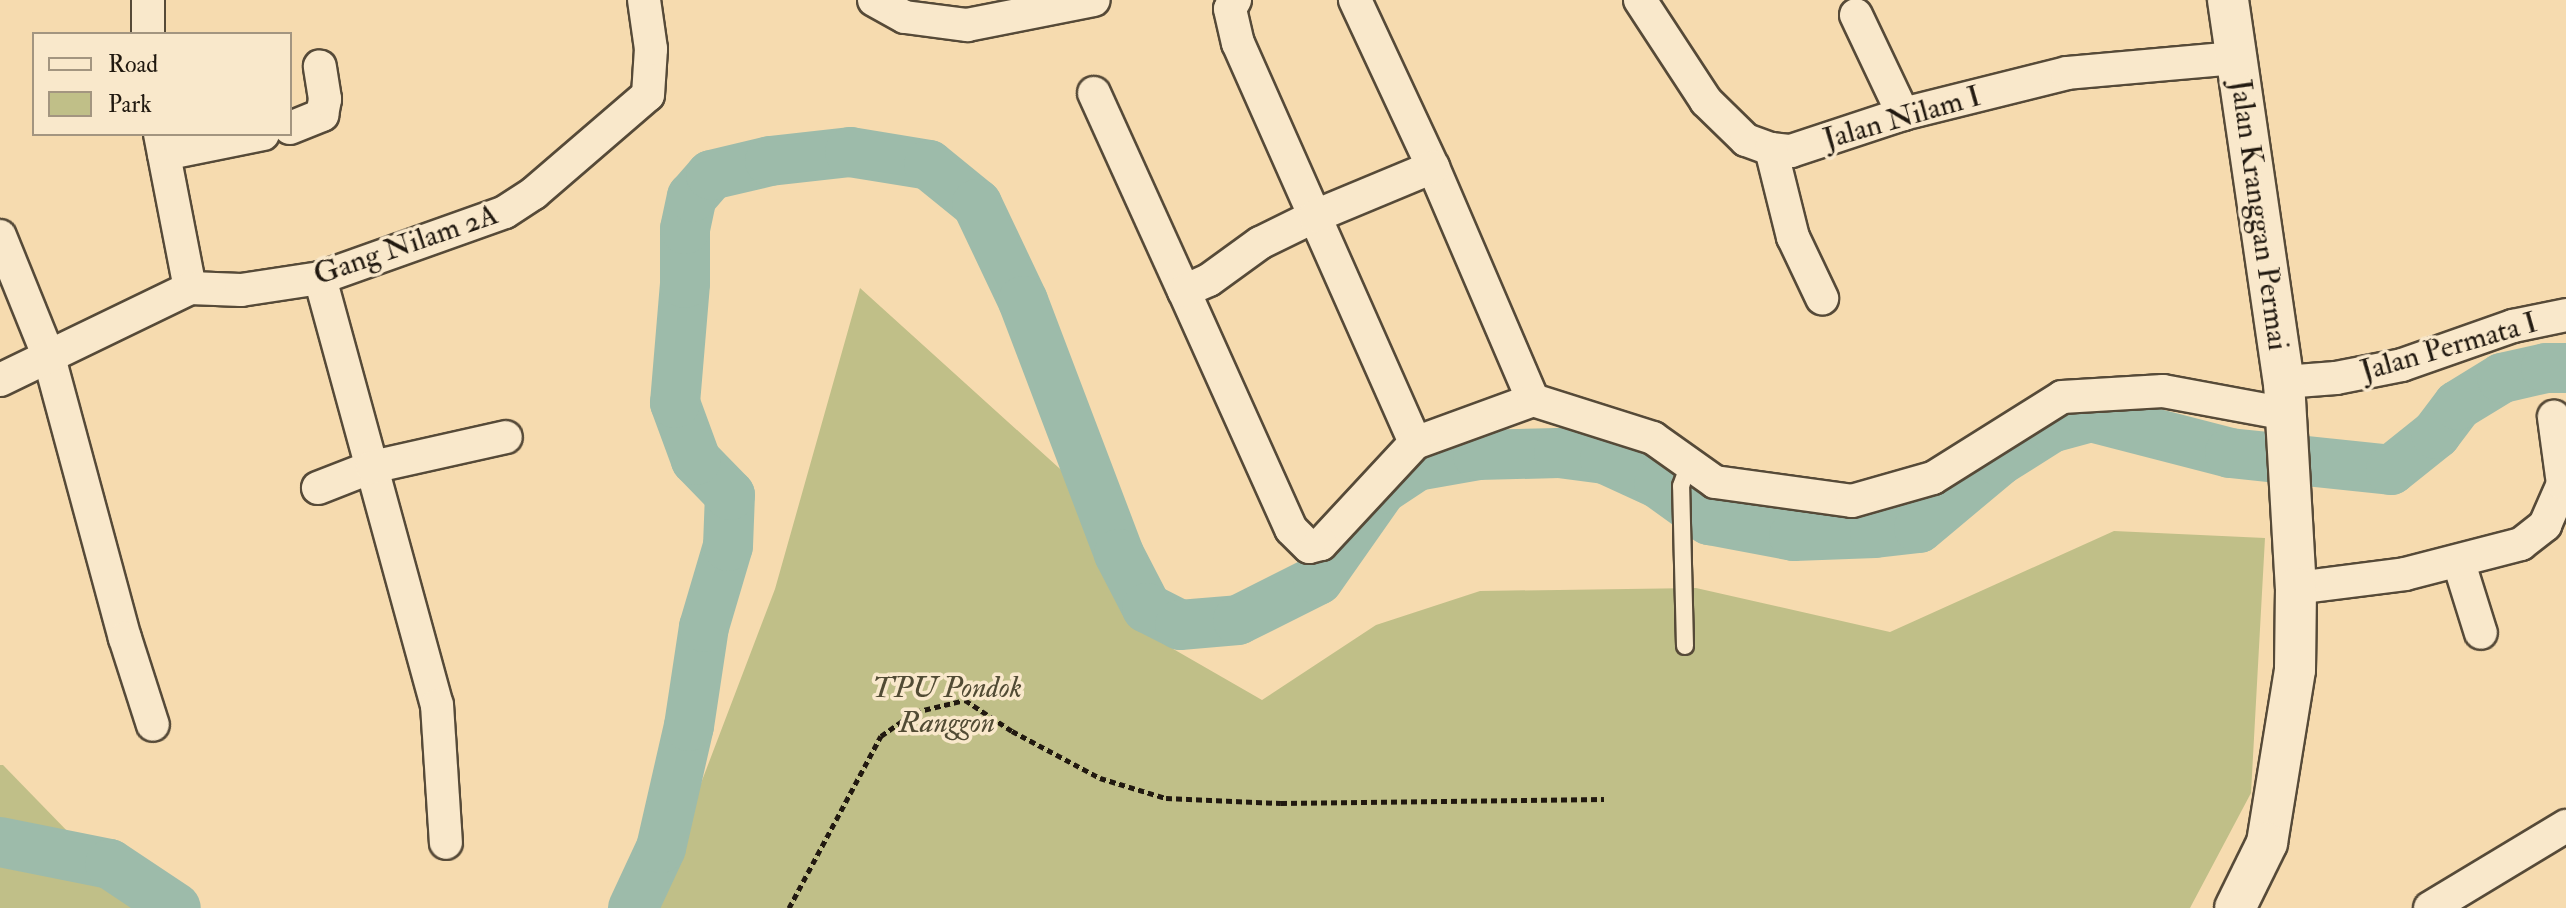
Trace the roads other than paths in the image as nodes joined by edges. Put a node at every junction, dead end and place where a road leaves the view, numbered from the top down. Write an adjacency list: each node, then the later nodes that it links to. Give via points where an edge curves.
1 (148, 0): 10 (street)
2 (644, 0): 22 (street, Gang Nilam 2A, via 651,83 643,102 505,212)
3 (874, 0): 4 (street, via 905,17 967,25)
4 (1094, 0)
5 (1235, 0): 20 (street, via 1230,9 1238,43)
6 (1355, 0): 19 (street)
7 (1640, 0): 18 (street, via 1706,101 1746,140)
8 (2228, 0): 11 (street, Jalan Kranggan Permai)
9 (1856, 15): 14 (street)
10 (148, 32)
11 (2236, 58): 14 (street, Jalan Nilam I, via 2067,73); 30 (street, Jalan Kranggan Permai)
12 (320, 66): 15 (street, via 322,115)
13 (1094, 93): 24 (street)
14 (1903, 114): 18 (street, Jalan Nilam I, via 1791,151)
15 (292, 127)
16 (243, 136): 17 (street)
17 (162, 144): 23 (street)
18 (1771, 149): 25 (street, via 1793,237)
19 (1433, 167): 20 (street); 29 (street)
20 (1315, 216): 24 (street); 33 (street)
21 (0, 236): 27 (street)
22 (320, 278): 23 (street, Gang Nilam 2A, via 241,290); 34 (street)
23 (190, 288): 27 (street, Gang Nilam 2A)
24 (1184, 291): 33 (street, via 1291,529 1309,547 1321,544)
25 (1822, 298)
26 (2566, 315): 30 (street, Jalan Permata I, via 2513,326 2402,365 2336,378)
27 (49, 357): 28 (street, Gang Nilam 2A); 41 (street)
28 (0, 380)
29 (1533, 400): 33 (street); 35 (street, Jalan Permata I, via 1653,438)
30 (2287, 408): 35 (street, Jalan Permata I, via 2163,391 2062,397 1933,478 1852,501); 38 (street, Jalan Kranggan Permai)
31 (2554, 417): 37 (street, via 2563,484 2545,525 2521,544)
32 (506, 437): 34 (street)
33 (1415, 443)
34 (372, 467): 36 (street); 43 (street, via 437,705)
35 (1685, 473): 40 (lane)
36 (318, 488)
37 (2459, 563): 38 (street); 39 (street)
38 (2296, 588): 44 (street, Jalan Kranggan Permai, via 2295,670 2267,843)
39 (2481, 633)
40 (1685, 646)
41 (153, 725)
42 (2566, 826): 45 (street)
43 (446, 843)
44 (2235, 908)
45 (2430, 908)

